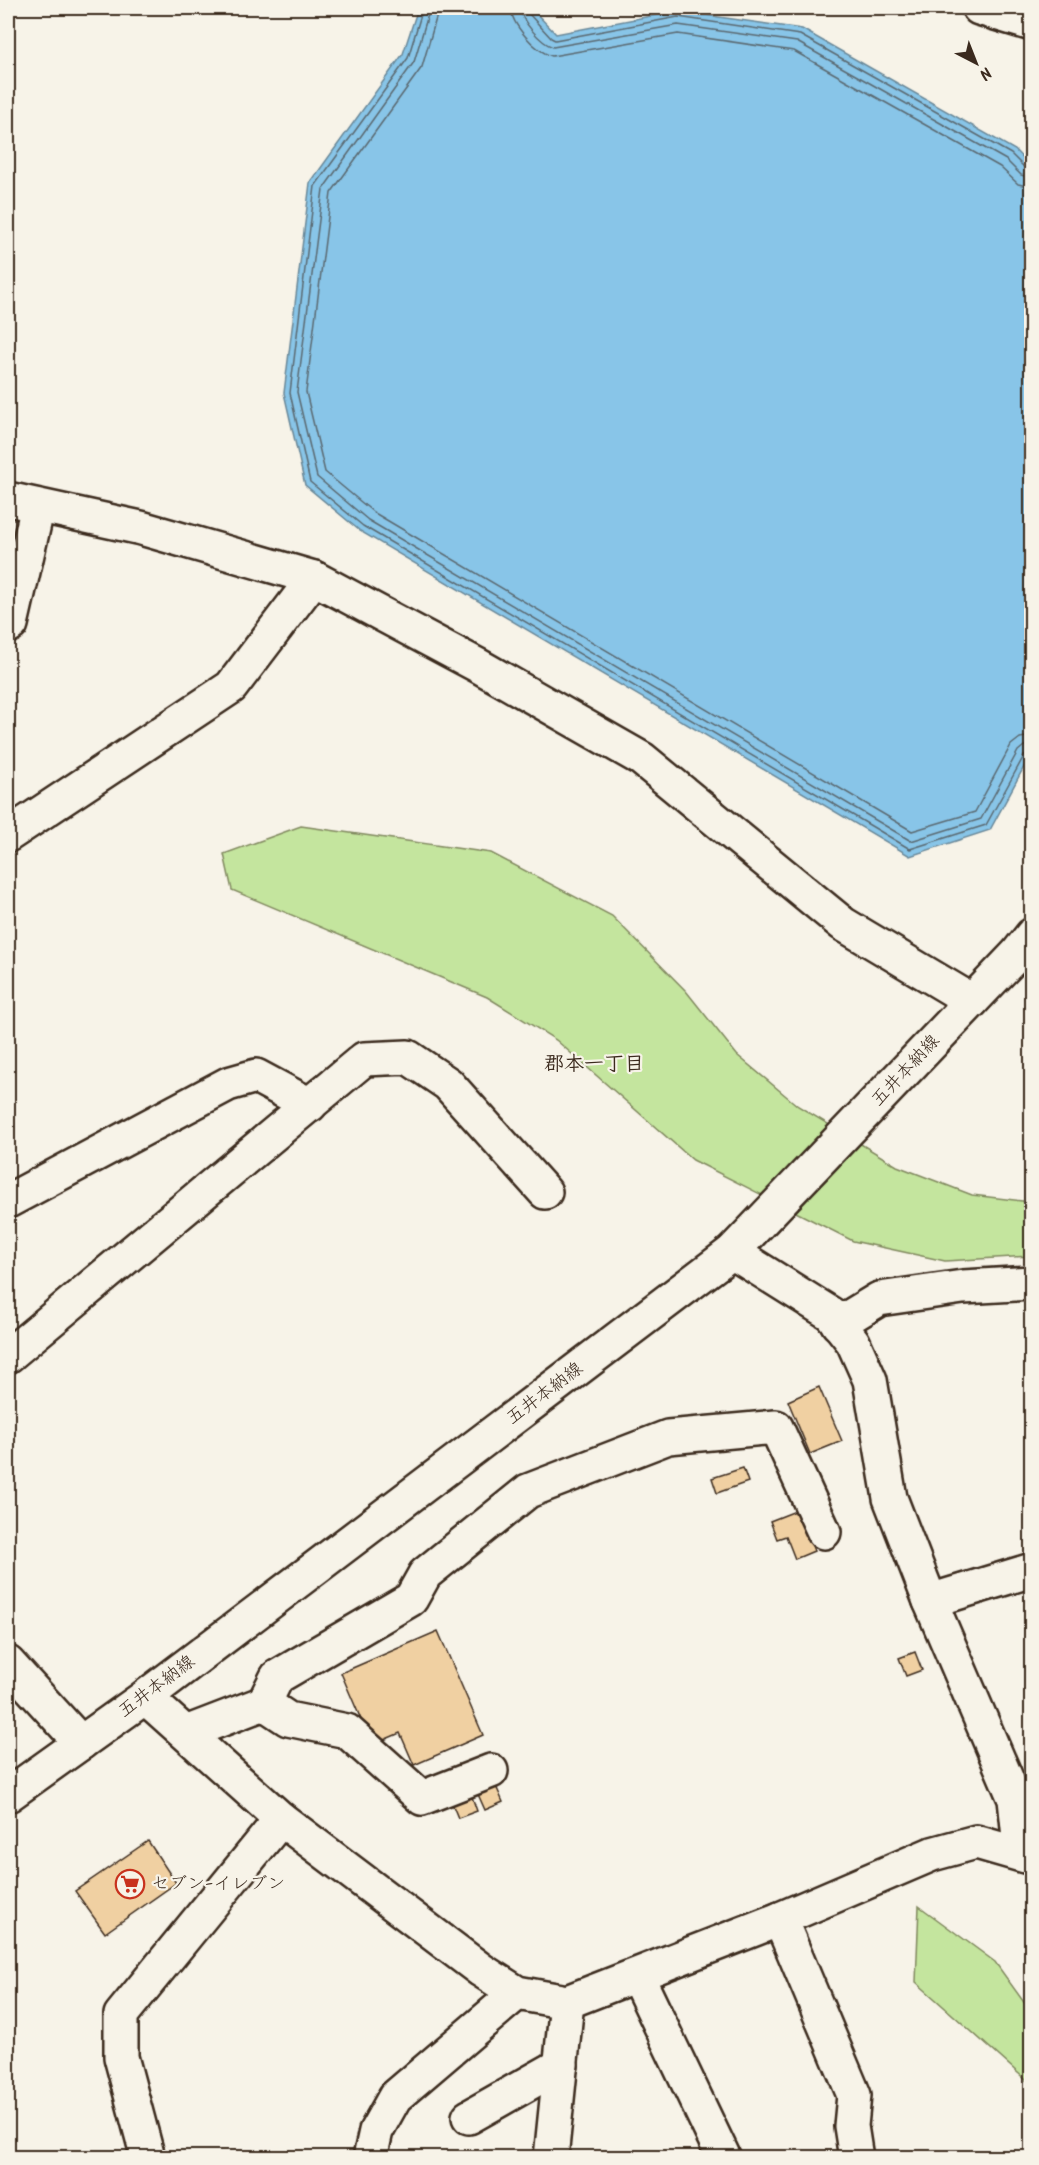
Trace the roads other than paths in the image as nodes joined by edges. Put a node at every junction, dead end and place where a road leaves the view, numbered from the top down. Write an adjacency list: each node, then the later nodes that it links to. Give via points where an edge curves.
1 (979, 8): 2 (street)
2 (1032, 24)
3 (23, 502): 4 (street, via 141,528); 5 (street)
4 (314, 578): 6 (street, via 231,687); 8 (street, via 642,759 843,924)
5 (8, 626)
6 (8, 835)
7 (1027, 949): 8 (street, 五井本納線)
8 (972, 1001): 12 (street, 五井本納線)
9 (309, 1105): 10 (street, via 364,1059 408,1057 448,1084); 11 (street, via 256,1076 228,1084); 15 (street)
10 (545, 1192)
11 (8, 1201)
12 (732, 1252): 14 (street, via 831,1314); 20 (street, 五井本納線)
13 (1032, 1283): 14 (street, via 963,1287 879,1299)
14 (838, 1324): 18 (street, via 853,1342 870,1380 890,1498)
15 (8, 1356)
16 (824, 1532): 21 (street, via 776,1427 668,1437 528,1491 425,1574 411,1599 277,1677)
17 (1032, 1570): 18 (street)
18 (930, 1601): 27 (street, via 1015,1799)
19 (8, 1663): 23 (street)
20 (145, 1697): 22 (street); 23 (street, 五井本納線)
21 (264, 1702): 22 (street); 24 (street, via 288,1719 346,1731 422,1798)
22 (186, 1734): 26 (street)
23 (81, 1743): 25 (street, 五井本納線)
24 (490, 1771)
25 (8, 1795)
26 (281, 1819): 30 (street); 34 (street, via 121,2015 121,2057)
27 (1024, 1855): 28 (street, via 976,1842 932,1854)
28 (780, 1919): 29 (street); 38 (street, via 854,2095 851,2126)
29 (637, 1976): 31 (street); 37 (street)
30 (517, 1994): 31 (street); 35 (street, via 395,2097 376,2131)
31 (567, 2002): 32 (street)
32 (561, 2066): 33 (street); 36 (street)
33 (469, 2116)
34 (147, 2157)
35 (370, 2157)
36 (551, 2157)
37 (724, 2157)
38 (856, 2157)

